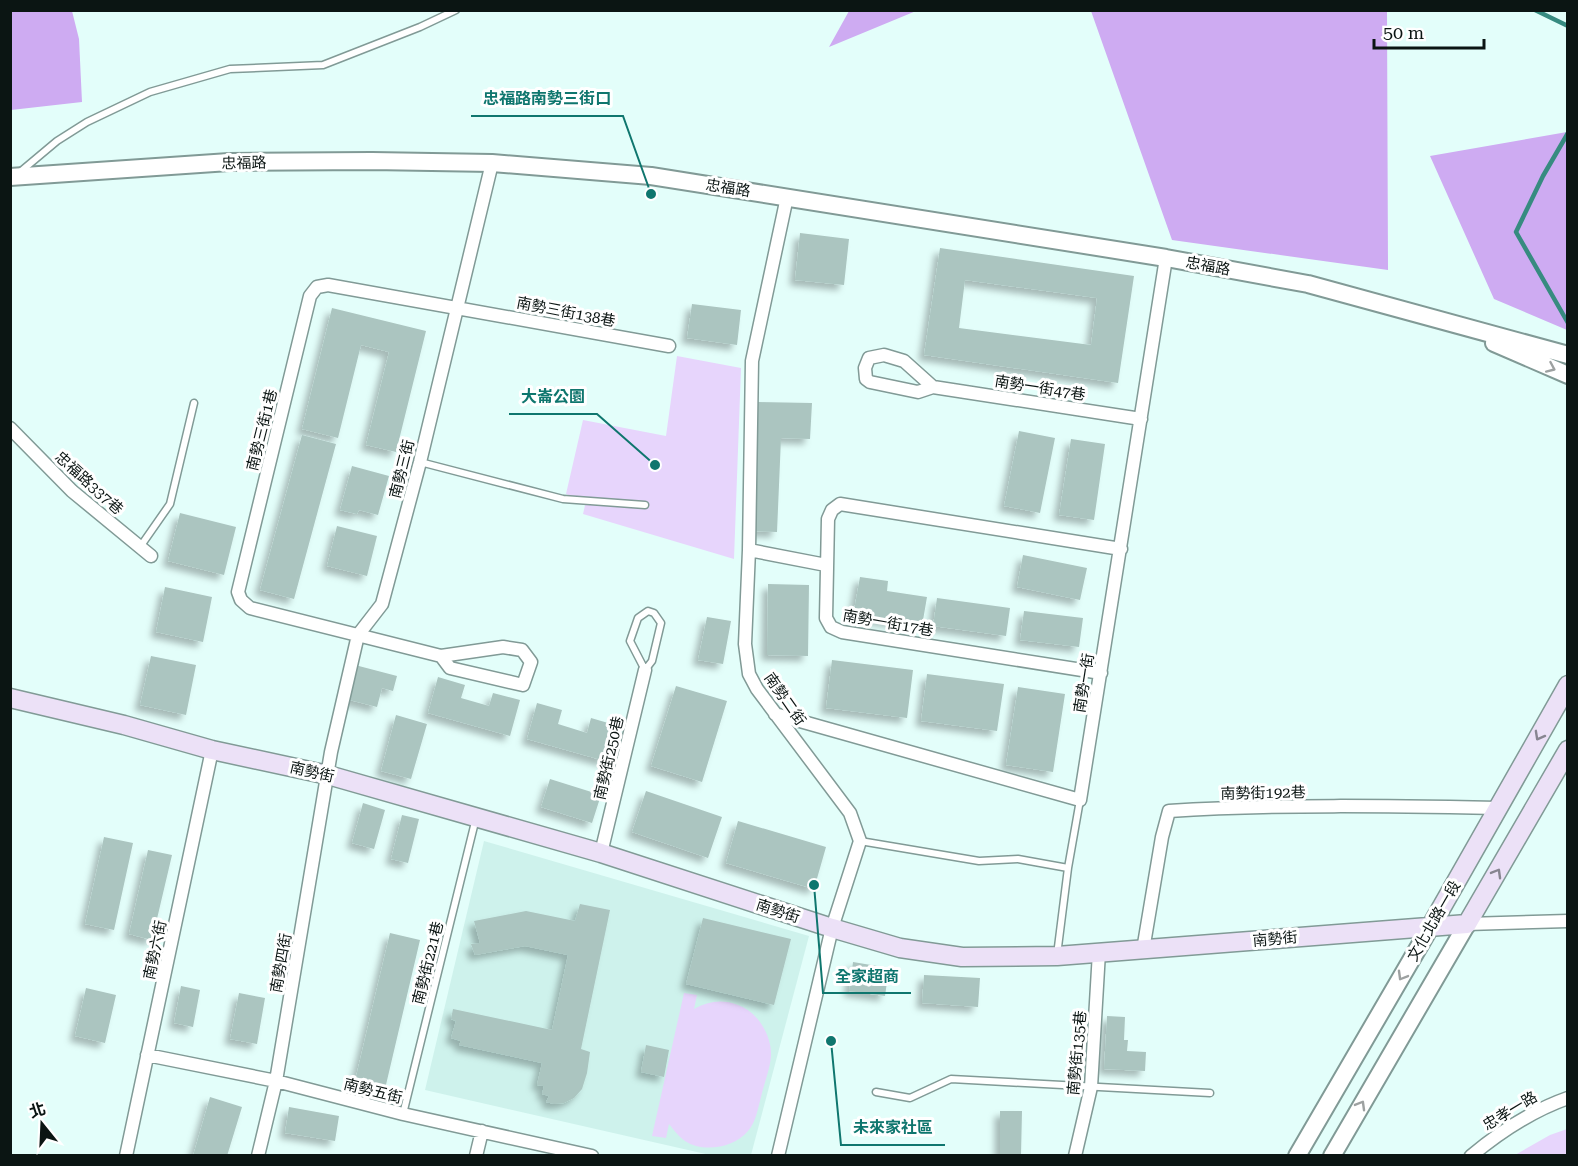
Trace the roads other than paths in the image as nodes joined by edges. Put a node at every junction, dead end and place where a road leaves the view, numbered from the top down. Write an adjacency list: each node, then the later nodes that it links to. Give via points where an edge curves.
1 (456, 10): 3 (lane, via 322,65 230,69 150,92 87,122)
2 (492, 163): 3 (street, 忠福路, via 229,162); 4 (street, 忠福路, via 651,176); 6 (street, 南勢三街)
3 (11, 178)
4 (787, 197): 5 (street, 忠福路); 19 (street, 南勢二街, via 752,362)
5 (1166, 258): 7 (street, 忠福路, via 1308,284 1436,318); 13 (street, 南勢一街)
6 (458, 306): 8 (street, 南勢三街138巷); 15 (street, 南勢三街); 22 (street, 南勢三街1巷, via 328,285 317,287 310,296 238,592 250,608)
7 (1498, 340): 9 (street, 忠福路); 10 (street, 忠福路, one-way to 10)
8 (669, 346)
9 (1568, 355)
10 (1568, 375)
11 (933, 387): 11 (street, 南勢一街47巷, via 904,360 884,355 869,358 865,368 870,382 918,392); 13 (street, 南勢一街47巷)
12 (194, 403): 17 (lane, via 170,504)
13 (1141, 419): 18 (street, 南勢一街)
14 (10, 428): 17 (street, 忠福路337巷, via 72,491)
15 (420, 462): 16 (lane, via 563,499); 22 (street, 南勢三街, via 382,604)
16 (645, 505)
17 (140, 547): 20 (street, 忠福路337巷)
18 (1121, 549): 21 (street, 南勢一街17巷, via 840,504 828,519); 25 (street, 南勢一街)
19 (750, 550): 21 (street); 28 (street, 南勢二街, via 746,661 757,689)
20 (151, 556)
21 (826, 565): 25 (street, 南勢一街17巷, via 826,618 831,627 842,632)
22 (358, 635): 23 (street); 31 (street, 南勢三街)
23 (441, 656): 23 (street, via 502,647 522,650 531,662 523,685 450,668)
24 (645, 670): 24 (lane, via 652,662 661,623 648,611 638,618 630,641); 36 (street, 南勢街250巷)
25 (1101, 673): 32 (street, 南勢一街)
26 (1568, 685): 33 (main road, 文化北路一段, one-way to 33)
27 (10, 698): 29 (main road, 南勢街, via 124,724)
28 (775, 714): 32 (street); 35 (street, 南勢二街, via 850,813)
29 (212, 750): 31 (main road, 南勢街); 45 (street, 南勢六街)
30 (1568, 750): 39 (main road, 文化北路一段, one-way to 30)
31 (328, 775): 34 (main road, 南勢街); 46 (street, 南勢四街)
32 (1080, 800): 37 (lane)
33 (1498, 808): 40 (main road, 文化北路一段); 42 (street, 南勢街192巷, via 1354,806 1169,811)
34 (476, 818): 36 (main road, 南勢街); 51 (lane, 南勢街221巷)
35 (860, 841): 37 (lane, via 980,861 1018,860); 41 (street)
36 (601, 853): 41 (main road, 南勢街)
37 (1068, 868): 44 (lane)
38 (1568, 921): 39 (street, 南勢街)
39 (1467, 924): 40 (main road, 南勢街); 60 (street, 文化北路一段, one-way to 39)
40 (1431, 926): 42 (main road, 南勢街); 59 (street, 文化北路一段, one-way to 59)
41 (832, 928): 44 (main road, 南勢街, via 900,948 962,957); 57 (street)
42 (1143, 950): 43 (main road, 南勢街)
43 (1099, 952): 44 (main road, 南勢街); 47 (street, 南勢街135巷)
44 (1057, 956)
45 (147, 1055): 46 (street, 南勢五街); 53 (street, 南勢六街)
46 (276, 1081): 51 (street, 南勢五街); 54 (street, 南勢四街)
47 (1091, 1087): 48 (lane, via 951,1079 910,1098); 49 (lane); 58 (street, 南勢街135巷)
48 (876, 1092)
49 (1210, 1093)
50 (1566, 1096): 61 (street, 忠孝一路, via 1524,1117)
51 (403, 1114): 52 (street, 南勢五街)
52 (482, 1131): 55 (street); 56 (street, 南勢五街)
53 (126, 1155)
54 (258, 1155)
55 (476, 1155)
56 (592, 1155)
57 (778, 1155)
58 (1075, 1155)
59 (1298, 1155)
60 (1332, 1155)
61 (1471, 1155)

